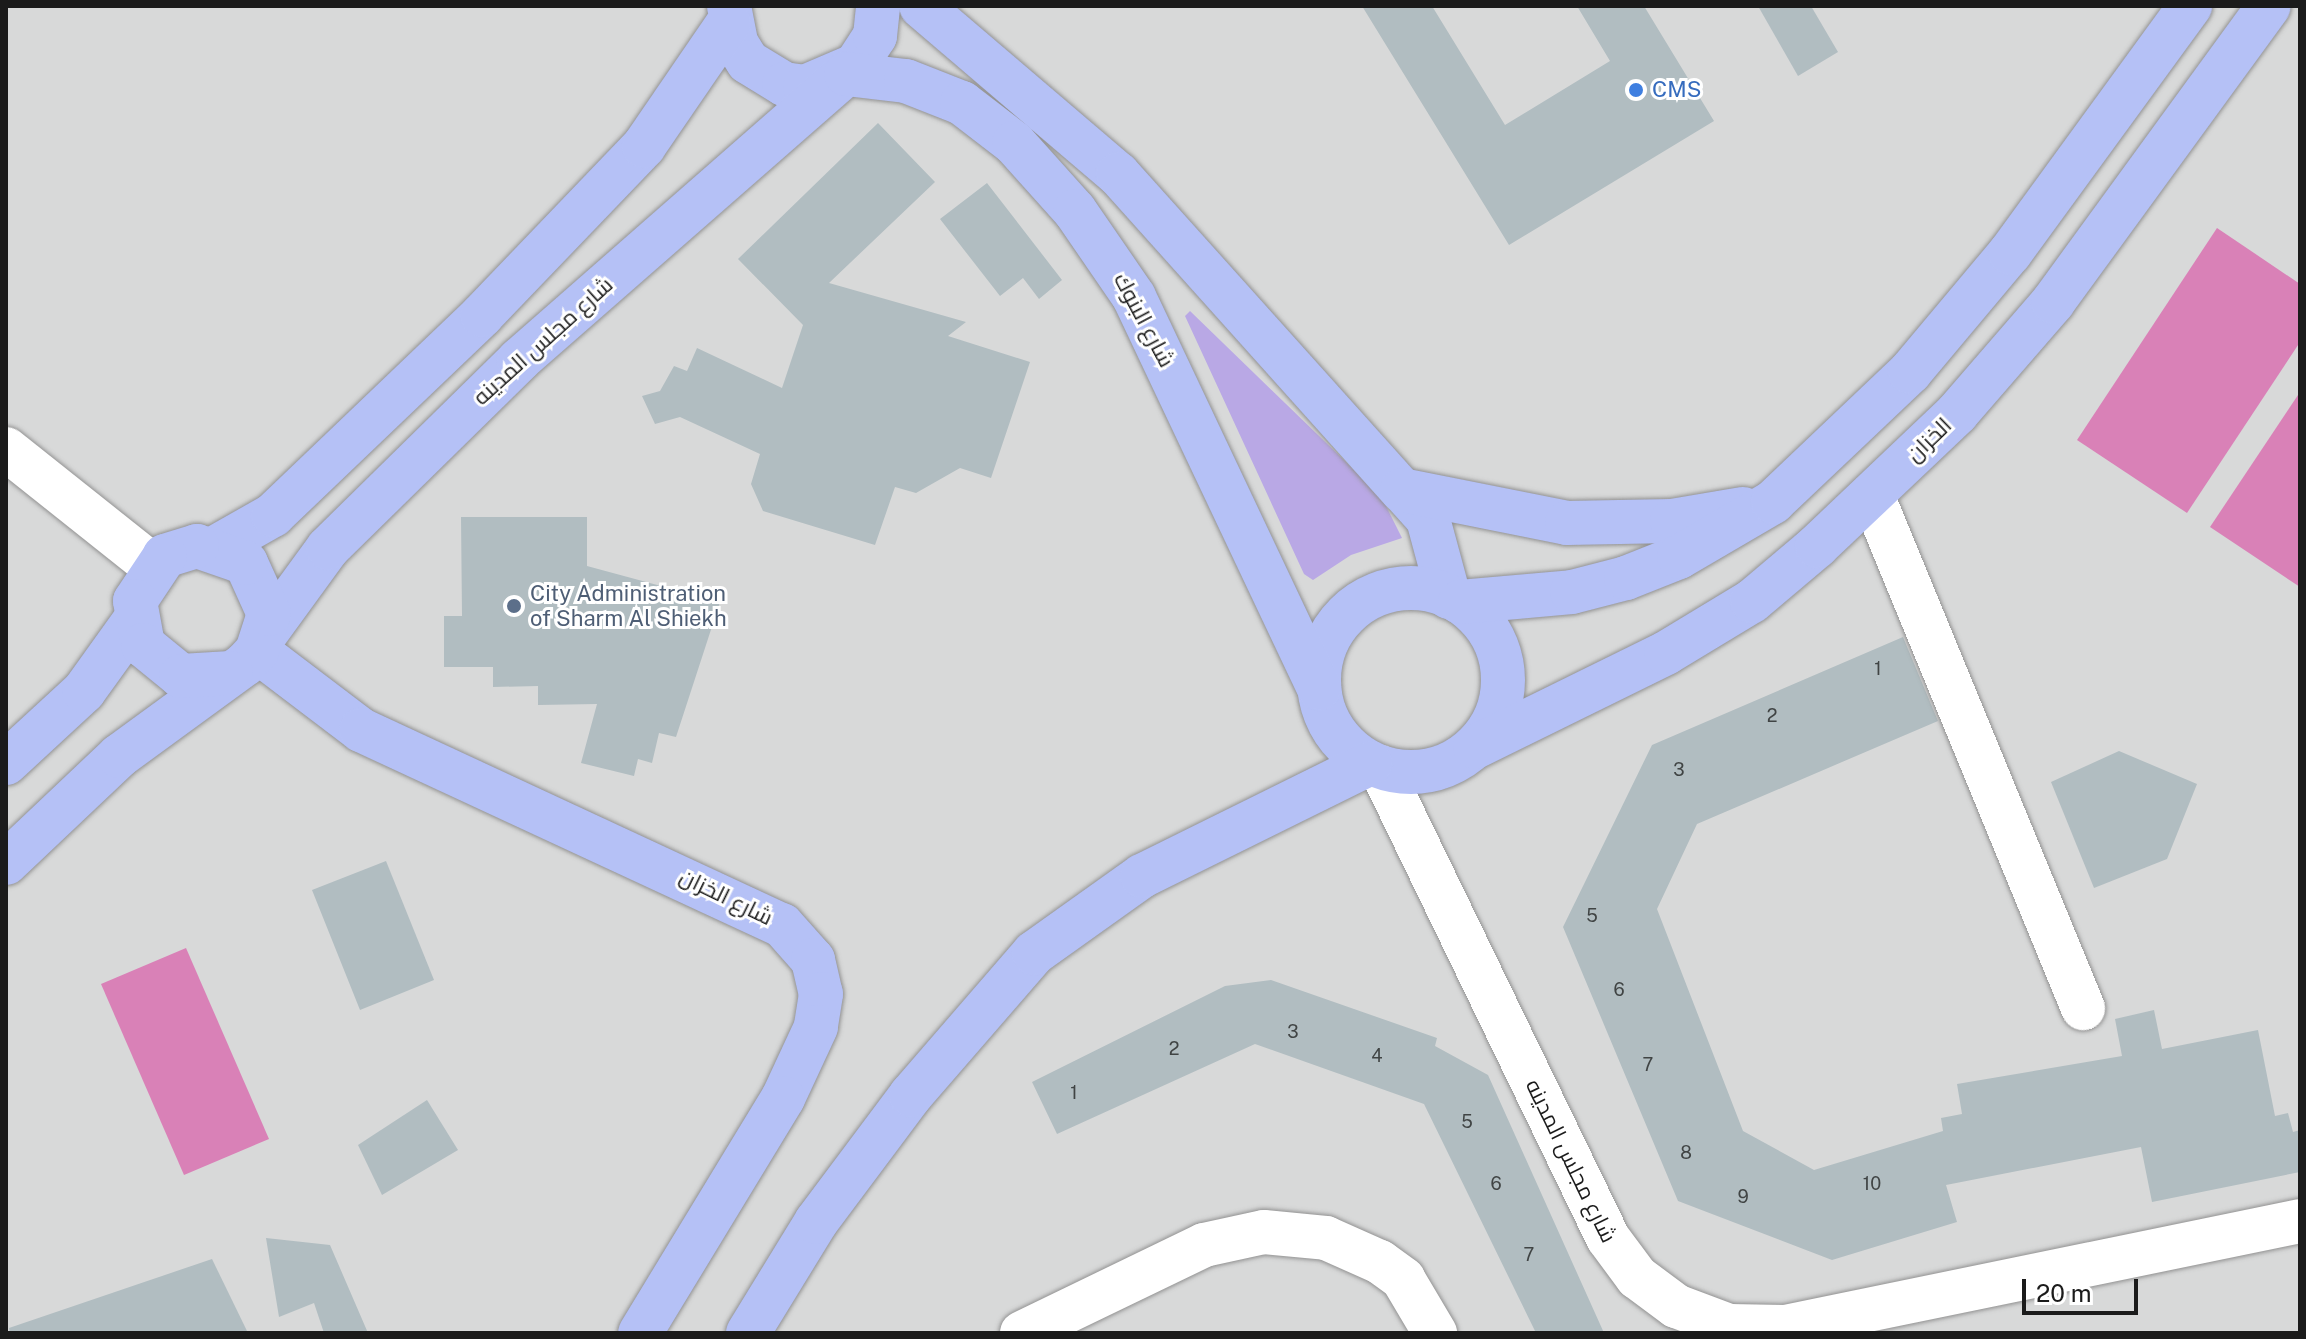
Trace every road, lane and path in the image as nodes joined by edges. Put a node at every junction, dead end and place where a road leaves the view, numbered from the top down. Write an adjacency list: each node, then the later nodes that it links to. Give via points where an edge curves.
1 (878, 6): 6 (main road, شارع مجلس المدينه, via 875,36)
2 (921, 6): 10 (main road, via 1118,174)
3 (2190, 6): 12 (main road, via 2010,253 1920,360)
4 (2269, 6): 11 (main road, الخزان, via 2053,302 1957,413)
5 (729, 14): 6 (main road, via 748,62 774,79 805,87); 7 (main road, via 644,146)
6 (846, 74): 8 (main road, شارع مجلس المدينه); 18 (main road, شارع البنوك, via 906,81 962,103 1014,143 1075,211 1134,297)
7 (482, 315): 8 (main road); 13 (main road, via 273,515)
8 (519, 360): 17 (main road, شارع مجلس المدينه, via 328,548)
9 (6, 449): 14 (street)
10 (1402, 490): 12 (main road, via 1567,523 1672,521); 15 (main road, via 1428,519)
11 (1872, 495): 19 (main road, الخزان, via 1752,601 1576,701); 23 (street)
12 (1773, 502): 15 (main road, via 1679,557 1626,578 1544,596)
13 (213, 549): 14 (main road, via 181,549); 17 (main road, via 231,552 259,578)
14 (153, 566): 16 (main road, via 135,601)
15 (1455, 600): 18 (main road, via 1395,589 1358,606 1330,635); 19 (main road, via 1489,633 1503,672 1501,700)
16 (135, 620): 17 (main road, via 159,664 181,676); 20 (main road, via 84,691)
17 (251, 652): 22 (main road, شارع مجلس المدينه, via 119,756); 25 (main road, شارع الخزان, via 361,730 782,925 813,960 821,994 816,1027 783,1098)
18 (1319, 688): 21 (main road, via 1336,734)
19 (1475, 747): 21 (main road, via 1430,771)
20 (6, 763)
21 (1375, 765): 24 (street, شارع مجلس المدينه, via 1608,1238 1637,1277 1676,1306 1729,1326 1785,1327); 26 (main road, via 1142,876 1034,953 902,1107 816,1222)
22 (6, 863)
23 (2083, 1008)
24 (2300, 1221)
25 (640, 1333)
26 (748, 1333)
27 (1022, 1333): 28 (street, via 1204,1245 1264,1232 1326,1238 1380,1262 1403,1279)
28 (1435, 1333)

